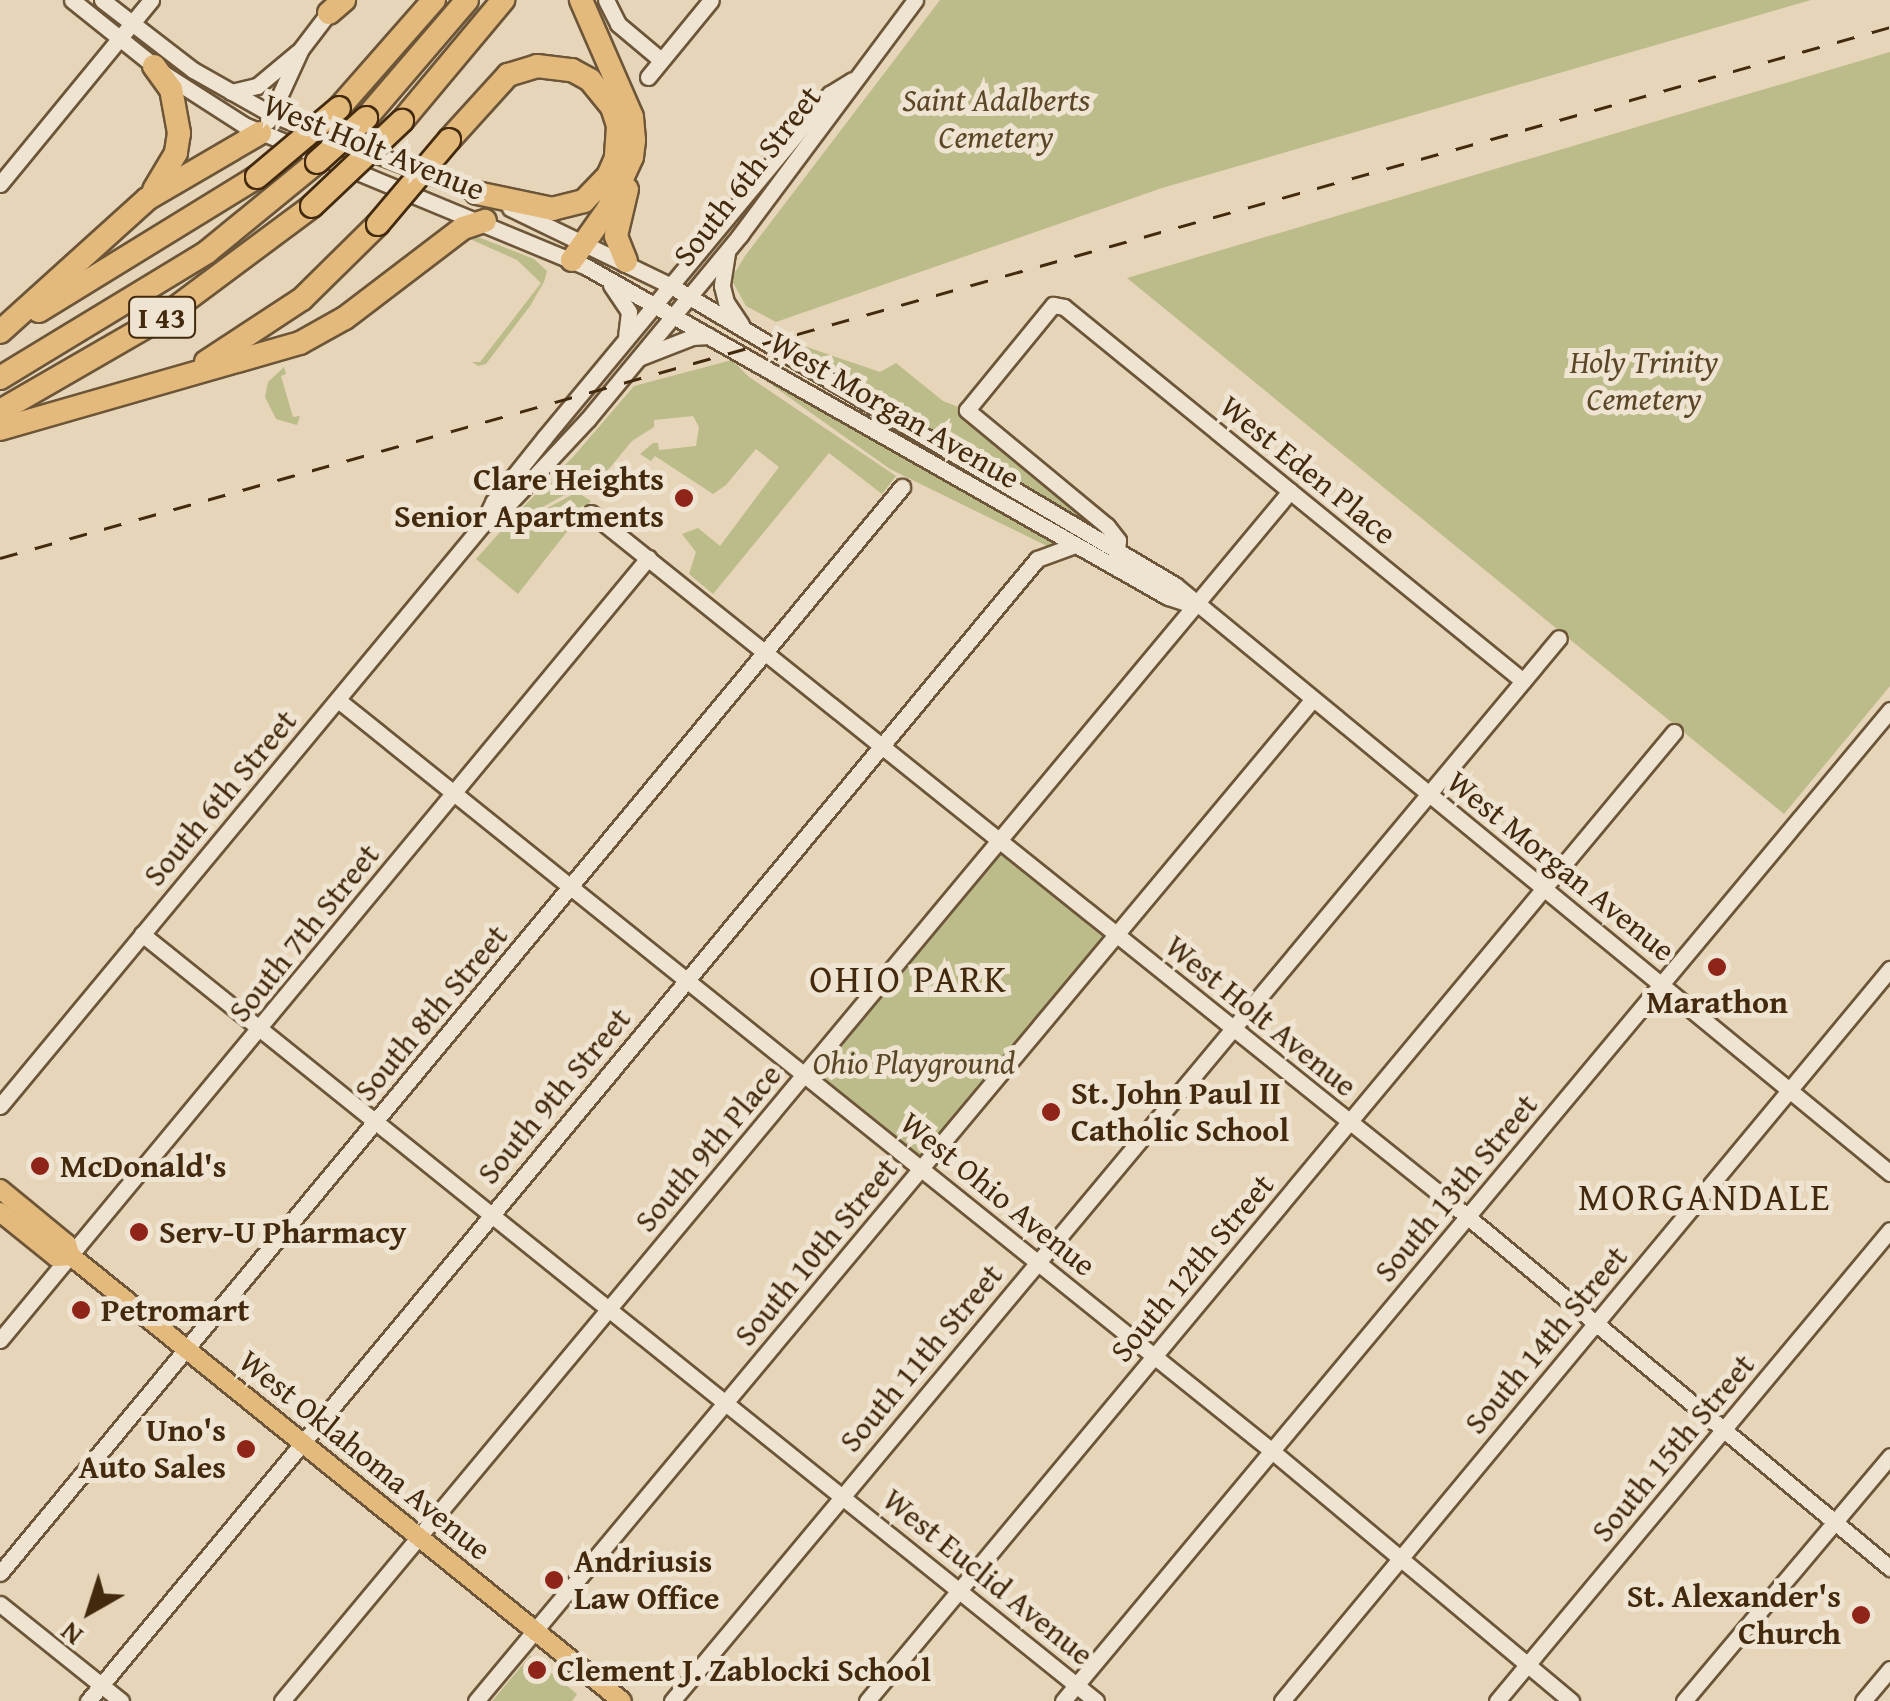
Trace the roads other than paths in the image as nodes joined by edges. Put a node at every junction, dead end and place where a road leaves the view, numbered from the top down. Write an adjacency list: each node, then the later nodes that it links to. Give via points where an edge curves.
1 (72, 0): 13 (street, West Holt Avenue)
2 (102, 0): 12 (street, West Holt Avenue)
3 (152, 0): 12 (street)
4 (434, 0): 37 (highway, bridge, via 339,108 257,177 64,292)
5 (467, 0): 40 (highway, I 43, bridge, via 366,118 282,195 207,252)
6 (503, 0): 42 (highway, I 43, bridge, via 402,121 312,206 166,315)
7 (581, 0): 21 (highway, via 632,117)
8 (606, 0): 15 (street, via 618,24)
9 (711, 0): 15 (street)
10 (916, 0): 18 (street, South 6th Street)
11 (337, 4): 14 (street)
12 (131, 24): 13 (street); 19 (street, West Holt Avenue)
13 (120, 38): 16 (street, West Holt Avenue); 22 (street)
14 (301, 49): 19 (street, via 257,86); 20 (street)
15 (661, 60): 17 (street)
16 (154, 66): 20 (street, West Holt Avenue); 24 (highway, via 171,89 179,133 166,174)
17 (648, 77)
18 (852, 80): 26 (street, South 6th Street); 30 (street, South 6th Street, via 830,94)
19 (231, 92): 20 (street, West Holt Avenue)
20 (266, 124): 23 (street, West Holt Avenue); 24 (highway); 25 (street, West Holt Avenue)
21 (632, 157): 27 (highway); 28 (highway, via 616,236)
22 (0, 184)
23 (477, 193): 27 (street, West Holt Avenue); 41 (highway, bridge, via 553,209 584,201 616,158 618,126 602,92 581,74 553,65 508,75 331,274 277,318)
24 (147, 199): 35 (highway)
25 (485, 221): 27 (street, West Holt Avenue); 41 (highway, via 463,228 344,318 300,342)
26 (728, 249): 31 (street, South 6th Street); 34 (street, via 722,286)
27 (579, 250): 28 (street, West Holt Avenue); 29 (street, West Holt Avenue)
28 (626, 261): 30 (street, West Holt Avenue)
29 (601, 274): 32 (street, West Holt Avenue); 38 (street, via 626,302 630,322)
30 (671, 286): 31 (street, West Holt Avenue); 32 (street, South 6th Street)
31 (689, 296): 33 (street, South 6th Street); 34 (street, West Morgan Avenue)
32 (656, 304): 33 (street, West Holt Avenue); 38 (street, South 6th Street)
33 (674, 314): 36 (street, West Morgan Avenue); 39 (street, South 6th Street)
34 (744, 327): 50 (street, West Morgan Avenue)
35 (0, 332)
36 (710, 336): 39 (street, via 692,336); 48 (street, West Morgan Avenue)
37 (0, 342)
38 (623, 343): 47 (street, South 6th Street, via 493,502)
39 (638, 359): 47 (street, South 6th Street, via 538,473)
40 (0, 378)
41 (168, 383): 43 (highway)
42 (0, 412)
43 (0, 429)
44 (902, 486): 53 (street, South 8th Street)
45 (1290, 491): 50 (street, West Eden Place, via 1056,304 966,410 1107,526 1118,540); 51 (street, South 9th Place); 54 (street, West Eden Place)
46 (591, 514): 49 (street, West Holt Avenue)
47 (482, 525): 55 (street, South 6th Street)
48 (1075, 545): 50 (street, West Morgan Avenue); 59 (street, South 9th Street, via 1037,559)
49 (648, 558): 53 (street, West Holt Avenue); 60 (street, South 7th Street)
50 (1115, 558): 51 (street, West Morgan Avenue, via 1168,597)
51 (1196, 606): 56 (street, West Morgan Avenue); 62 (street, South 9th Place)
52 (1559, 638): 54 (street, South 11th Street)
53 (766, 654): 59 (street, West Holt Avenue); 63 (street, South 8th Street)
54 (1523, 681): 61 (street, South 11th Street)
55 (338, 700): 60 (street, West Ohio Avenue); 65 (street, South 6th Street)
56 (1312, 700): 61 (street, West Morgan Avenue); 66 (street, South 10th Street)
57 (1890, 710): 69 (street, South 13th Street)
58 (1674, 732): 64 (street, South 12th Street)
59 (882, 747): 62 (street, West Holt Avenue); 68 (street, South 9th Street)
60 (454, 793): 63 (street, West Ohio Avenue); 70 (street, South 7th Street)
61 (1429, 794): 64 (street, West Morgan Avenue); 71 (street, South 11th Street)
62 (1000, 842): 66 (street, West Holt Avenue); 72 (street, South 9th Place)
63 (571, 887): 68 (street, West Ohio Avenue); 75 (street, South 8th Street)
64 (1544, 888): 69 (street, West Morgan Avenue); 76 (street, South 12th Street)
65 (142, 934): 70 (street, West Euclid Avenue); 74 (street, South 6th Street)
66 (1116, 936): 71 (street, West Holt Avenue); 77 (street, South 10th Street)
67 (1890, 969): 73 (street, South 14th Street)
68 (687, 981): 72 (street, West Ohio Avenue); 81 (street, South 9th Street)
69 (1662, 984): 73 (street, West Morgan Avenue); 82 (street, South 13th Street)
70 (262, 1028): 75 (street, West Euclid Avenue); 84 (street, South 7th Street)
71 (1234, 1028): 76 (street, West Holt Avenue); 85 (street, South 11th Street)
72 (805, 1074): 77 (street, West Ohio Avenue); 86 (street, South 9th Place)
73 (1790, 1090): 78 (street, West Morgan Avenue); 87 (street, South 14th Street)
74 (0, 1106)
75 (376, 1121): 81 (street, West Euclid Avenue); 89 (street, South 8th Street)
76 (1349, 1121): 82 (street, West Holt Avenue); 90 (street, South 12th Street)
77 (922, 1168): 85 (street, West Ohio Avenue); 91 (street, South 10th Street)
78 (1890, 1173)
79 (0, 1190): 84 (main road, West Oklahoma Avenue, via 67,1244)
80 (0, 1212): 84 (main road, West Oklahoma Avenue, via 56,1257)
81 (491, 1214): 86 (street, West Euclid Avenue); 93 (street, South 9th Street)
82 (1468, 1216): 87 (street, West Holt Avenue); 94 (street, South 13th Street)
83 (1890, 1230): 92 (street, South 15th Street)
84 (71, 1256): 88 (street, South 7th Street); 89 (main road, West Oklahoma Avenue)
85 (1038, 1261): 90 (street, West Ohio Avenue); 96 (street, South 11th Street)
86 (610, 1310): 91 (street, West Euclid Avenue); 98 (street, South 9th Place)
87 (1597, 1323): 92 (street, West Holt Avenue); 99 (street, South 14th Street)
88 (0, 1340)
89 (187, 1350): 93 (main road, West Oklahoma Avenue); 101 (street, South 8th Street)
90 (1154, 1357): 94 (street, West Ohio Avenue); 102 (street, South 12th Street)
91 (727, 1402): 96 (street, West Euclid Avenue); 104 (street, South 10th Street)
92 (1724, 1429): 97 (street, West Holt Avenue); 105 (street, South 15th Street)
93 (304, 1444): 98 (main road, West Oklahoma Avenue); 108 (street, South 9th Street)
94 (1272, 1451): 99 (street, West Ohio Avenue); 107 (street, South 13th Street)
95 (1890, 1456): 97 (street)
96 (842, 1495): 102 (street, West Euclid Avenue); 114 (street, South 11th Street)
97 (1835, 1521): 100 (street, West Holt Avenue); 121 (street)
98 (419, 1537): 104 (main road, West Oklahoma Avenue); 111 (street, South 9th Place)
99 (1400, 1558): 105 (street, West Ohio Avenue); 118 (street, South 14th Street)
100 (1890, 1568)
101 (0, 1573)
102 (960, 1590): 107 (street, West Euclid Avenue); 115 (street, South 12th Street)
103 (0, 1604): 108 (street)
104 (536, 1631): 112 (street, South 10th Street); 113 (main road, West Oklahoma Avenue)
105 (1528, 1665): 119 (street, South 15th Street); 120 (street, West Ohio Avenue)
106 (1890, 1669): 122 (street)
107 (1076, 1684): 116 (street, South 13th Street); 117 (street, West Euclid Avenue)
108 (101, 1686): 109 (street, South 9th Street); 110 (street)
109 (88, 1701)
110 (121, 1701)
111 (282, 1701)
112 (476, 1701)
113 (622, 1701)
114 (672, 1701)
115 (867, 1701)
116 (1063, 1701)
117 (1096, 1701)
118 (1282, 1701)
119 (1497, 1701)
120 (1571, 1701)
121 (1684, 1701)
122 (1863, 1701)

